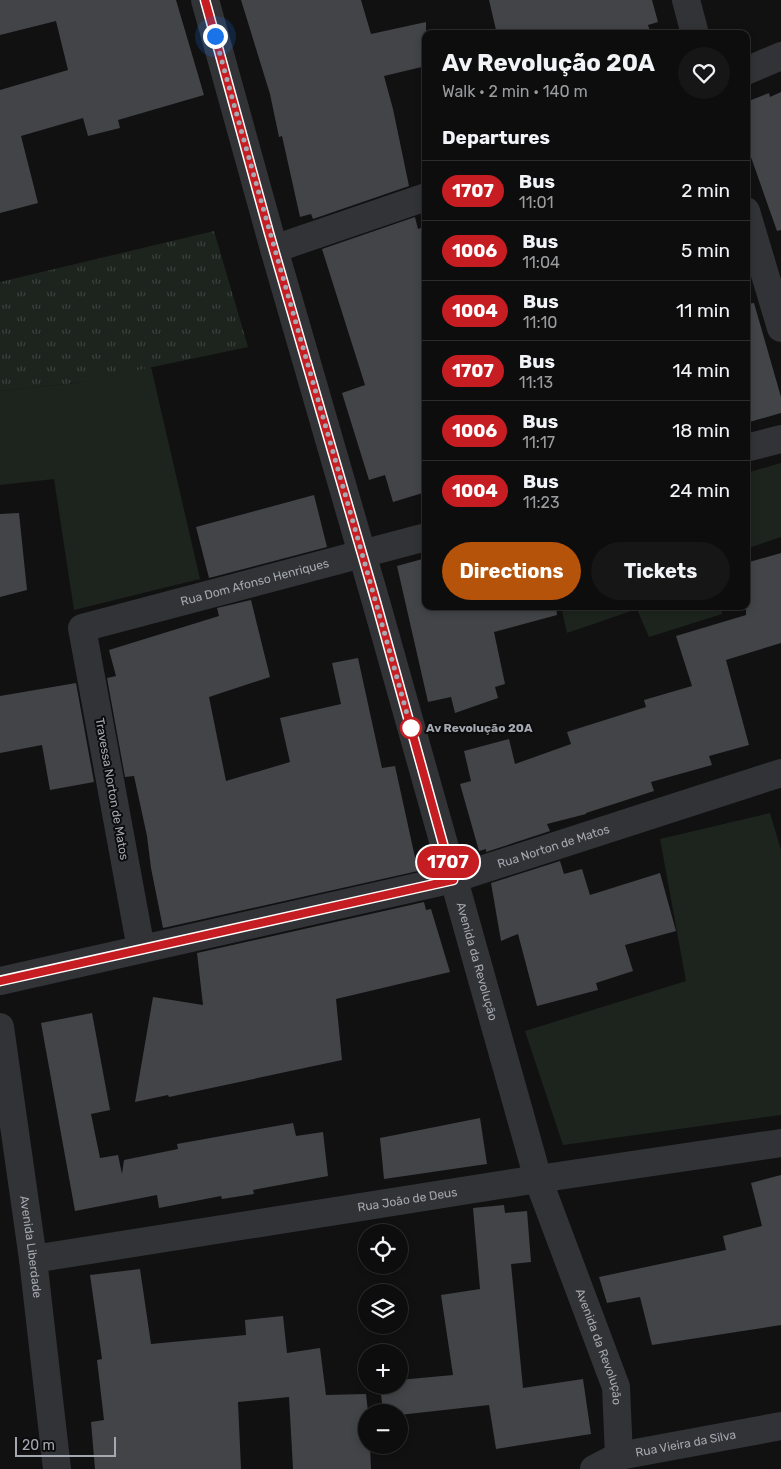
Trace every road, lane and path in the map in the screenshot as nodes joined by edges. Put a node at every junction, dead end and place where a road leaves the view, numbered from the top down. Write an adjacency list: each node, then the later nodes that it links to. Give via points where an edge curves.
1 (205, 0): 8 (street, Avenida da Revolução)
2 (686, 0): 3 (street)
3 (694, 30)
4 (781, 56): 5 (street)
5 (750, 68)
6 (422, 198): 8 (street)
7 (750, 224): 9 (street)
8 (274, 249): 13 (street, Avenida da Revolução)
9 (781, 328)
10 (781, 438): 11 (street)
11 (750, 447)
12 (422, 537): 13 (street, Rua Dom Afonso Henriques)
13 (363, 554): 14 (street, Rua Dom Afonso Henriques); 16 (street, Avenida da Revolução)
14 (82, 628): 17 (street, Travessa Norton de Matos)
15 (781, 773): 16 (street, Rua Norton de Matos)
16 (453, 880): 17 (street, Rua Norton de Matos); 21 (street, Avenida da Revolução)
17 (141, 949): 18 (street, Rua Norton de Matos)
18 (0, 981)
19 (0, 1027): 22 (street, Avenida Liberdade)
20 (781, 1144): 21 (street, Rua João de Deus)
21 (538, 1179): 22 (street, Rua João de Deus); 24 (street, Avenida da Revolução, via 616,1387)
22 (33, 1259): 25 (street, Avenida Liberdade)
23 (781, 1426): 24 (street, Rua Vieira da Silva)
24 (619, 1456): 26 (street, Rua Vieira da Silva)
25 (57, 1469)
26 (594, 1469)

